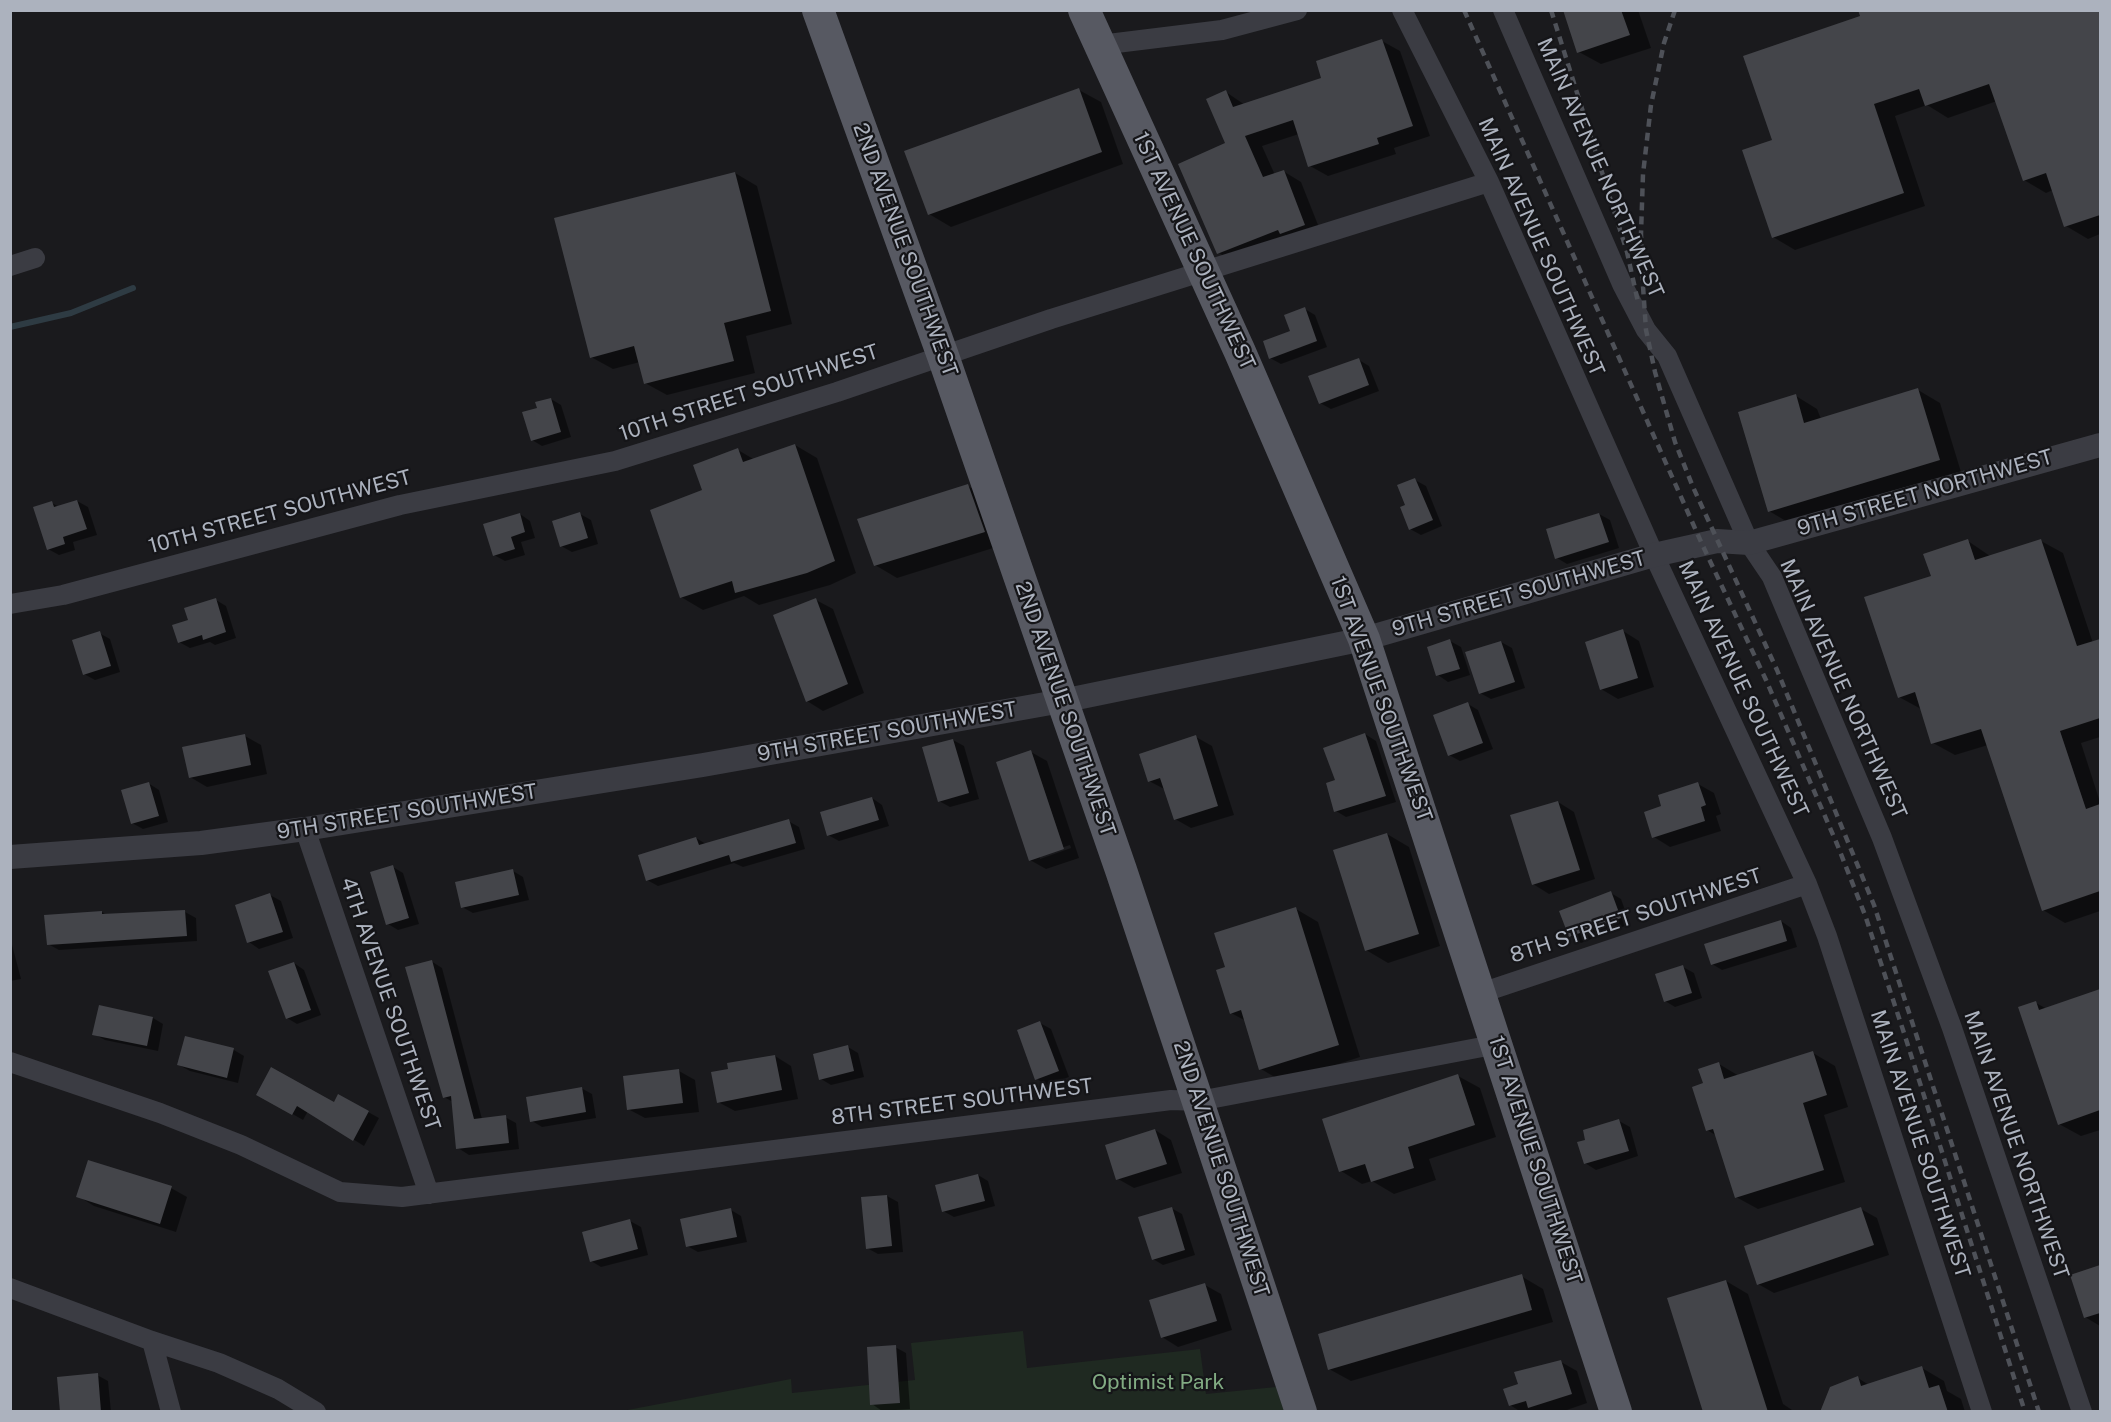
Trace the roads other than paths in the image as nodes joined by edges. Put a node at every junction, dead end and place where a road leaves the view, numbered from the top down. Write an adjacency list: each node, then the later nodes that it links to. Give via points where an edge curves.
1 (818, 10): 11 (main road, 2ND AVENUE SOUTHWEST)
2 (1084, 10): 6 (main road, 1ST AVENUE SOUTHWEST)
3 (1297, 10): 6 (street, via 1222,30)
4 (1402, 10): 7 (street, MAIN AVENUE SOUTHWEST)
5 (1503, 10): 13 (street, MAIN AVENUE NORTHWEST, via 1612,262 1646,330 1667,356)
6 (1100, 45): 10 (main road, 1ST AVENUE SOUTHWEST)
7 (1489, 182): 10 (street, 10TH STREET SOUTHWEST); 14 (street, MAIN AVENUE SOUTHWEST)
8 (35, 258): 9 (street)
9 (10, 266)
10 (1203, 272): 11 (street, 10TH STREET SOUTHWEST); 16 (main road, 1ST AVENUE SOUTHWEST)
11 (943, 356): 15 (street, 10TH STREET SOUTHWEST, via 615,461 400,505 63,595); 17 (main road, 2ND AVENUE SOUTHWEST)
12 (2100, 445): 13 (street, 9TH STREET NORTHWEST)
13 (1749, 543): 14 (street, 9TH STREET SOUTHWEST, via 1717,541); 33 (street, MAIN AVENUE NORTHWEST, via 1772,578 1882,838 1952,1028)
14 (1654, 555): 16 (street, 9TH STREET SOUTHWEST); 20 (street, MAIN AVENUE SOUTHWEST)
15 (10, 604)
16 (1364, 639): 17 (street, 9TH STREET SOUTHWEST); 21 (main road, 1ST AVENUE SOUTHWEST)
17 (1062, 701): 18 (street, 9TH STREET SOUTHWEST, via 703,765); 24 (main road, 2ND AVENUE SOUTHWEST)
18 (305, 829): 19 (street, 9TH STREET SOUTHWEST, via 201,843); 25 (street, 4TH AVENUE SOUTHWEST)
19 (10, 857)
20 (1807, 884): 21 (street, 8TH STREET SOUTHWEST); 32 (street, MAIN AVENUE SOUTHWEST)
21 (1481, 993): 22 (main road, 1ST AVENUE SOUTHWEST)
22 (1497, 1044): 24 (street, 8TH STREET SOUTHWEST); 31 (main road, 1ST AVENUE SOUTHWEST)
23 (10, 1062): 25 (street, 8TH STREET SOUTHWEST, via 201,1129 340,1192 382,1197)
24 (1199, 1101): 25 (street, 8TH STREET SOUTHWEST, via 1160,1101); 30 (main road, 2ND AVENUE SOUTHWEST)
25 (429, 1194)
26 (10, 1288): 27 (street)
27 (152, 1341): 28 (street); 29 (street, via 219,1363 278,1389)
28 (171, 1412)
29 (315, 1412)
30 (1300, 1412)
31 (1616, 1412)
32 (1982, 1412)
33 (2082, 1412)

